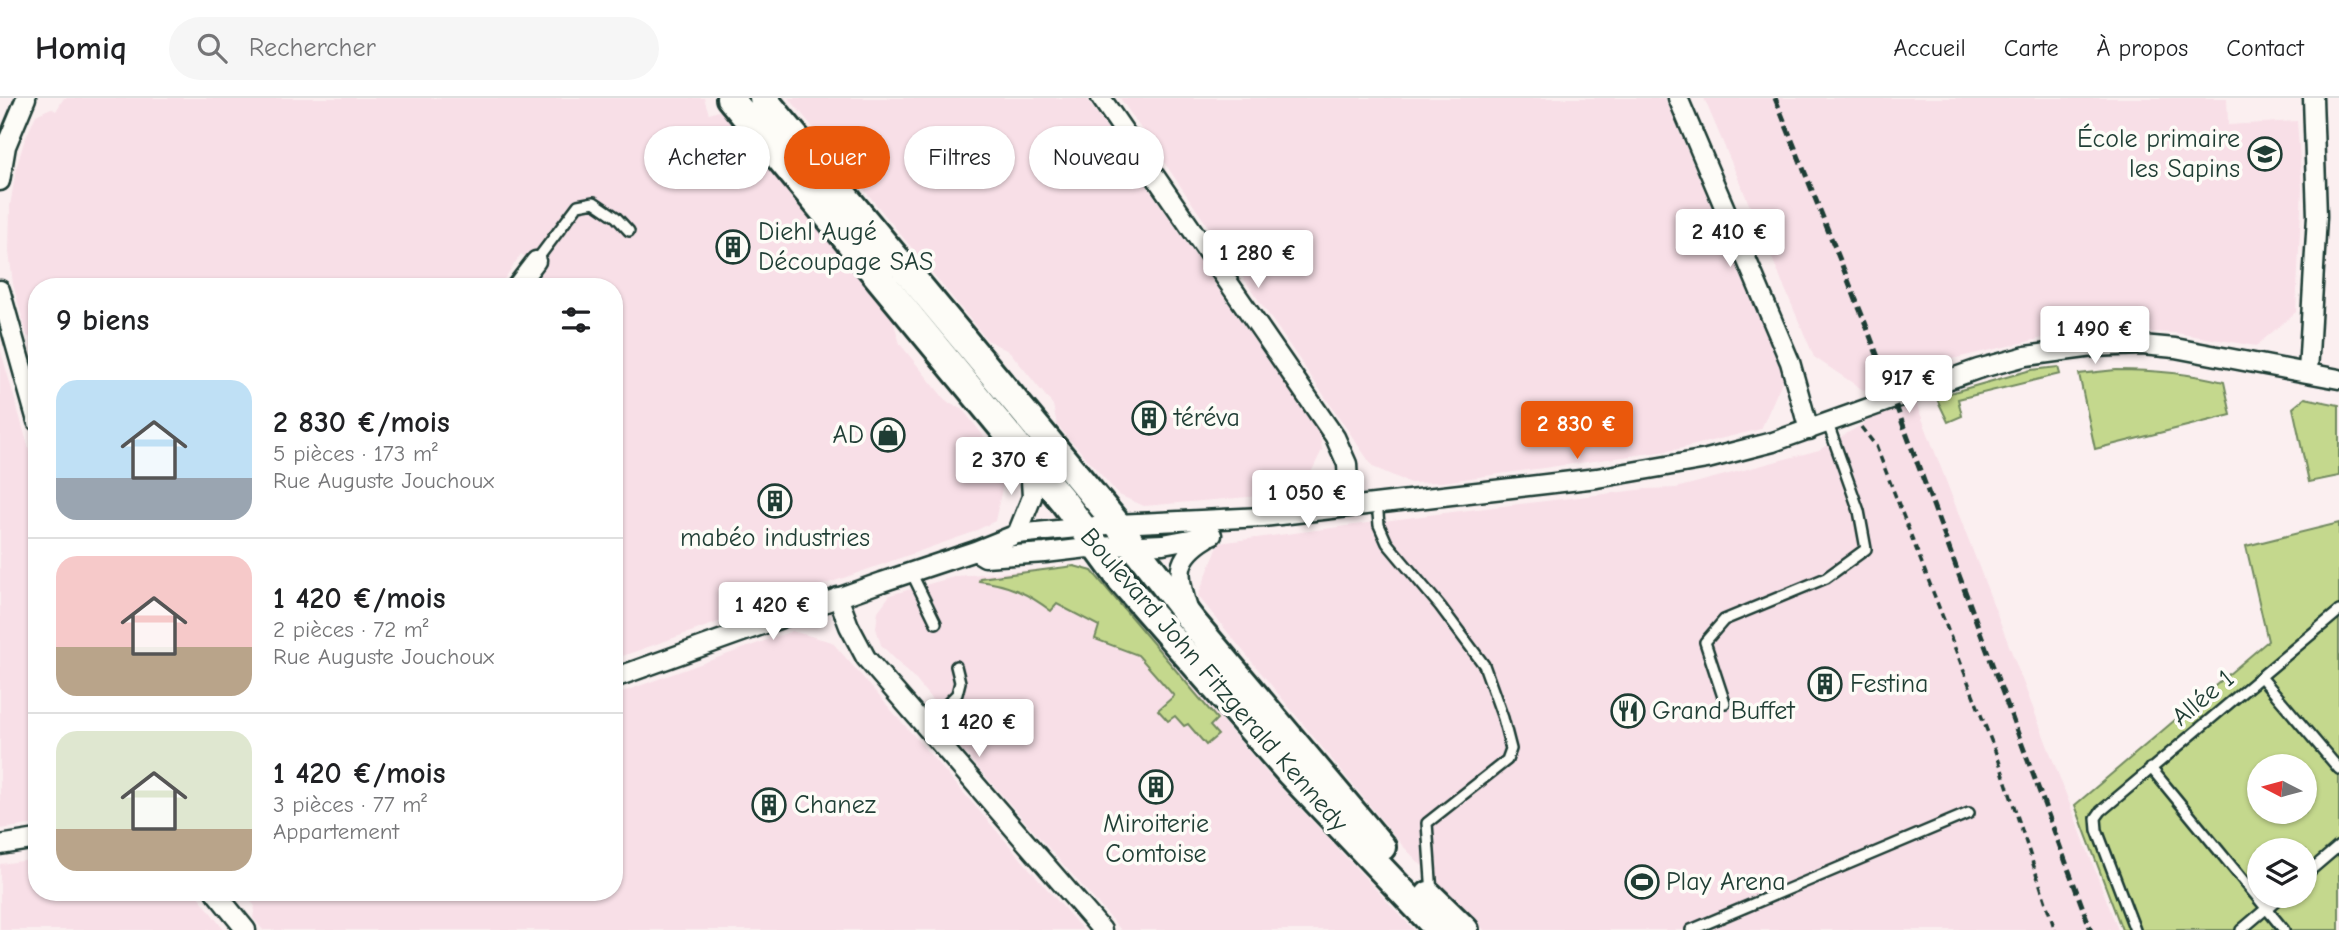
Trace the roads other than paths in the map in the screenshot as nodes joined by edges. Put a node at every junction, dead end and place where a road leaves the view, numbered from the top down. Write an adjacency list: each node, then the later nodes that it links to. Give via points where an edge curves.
1 (26, 98): 7 (street, via 6,146)
2 (730, 98): 17 (main road, Boulevard John Fitzgerald Kennedy)
3 (763, 98): 21 (main road, Boulevard John Fitzgerald Kennedy)
4 (1101, 98): 19 (street, via 1335,437 1347,464)
5 (1678, 98): 16 (street, via 1790,362)
6 (2313, 98): 12 (street, via 2317,216)
7 (0, 181)
8 (629, 231): 9 (lane, via 594,202 578,205)
9 (536, 261): 10 (street)
10 (523, 278)
11 (0, 290): 14 (street)
12 (2308, 372): 13 (street); 15 (street, via 2175,348 2093,347 2026,356 1978,369)
13 (2339, 379)
14 (28, 389)
15 (1828, 424): 16 (street); 35 (lane, via 1859,511 1866,549 1826,578 1724,620 1705,642)
16 (1809, 430): 18 (street, via 1707,459)
17 (1030, 463): 22 (street, via 1032,497); 24 (main road, Boulevard John Fitzgerald Kennedy)
18 (1377, 502): 19 (street); 45 (lane, via 1379,525 1387,543 1483,665 1511,749 1507,760 1427,823)
19 (1349, 505): 20 (street)
20 (1262, 517): 21 (street); 23 (street)
21 (1117, 524): 24 (street); 25 (main road, Boulevard John Fitzgerald Kennedy)
22 (1017, 534): 24 (street); 26 (street)
23 (1212, 535): 25 (street); 30 (street, via 1190,548 1181,567)
24 (1089, 537): 25 (street); 26 (street, via 985,557); 50 (main road, Boulevard John Fitzgerald Kennedy, via 1289,772)
25 (1134, 545): 30 (main road, Boulevard John Fitzgerald Kennedy)
26 (975, 551): 27 (street)
27 (912, 572): 28 (street); 31 (lane)
28 (838, 597): 33 (street); 36 (street, via 866,658)
29 (2339, 611): 34 (lane, Allée 1)
30 (1192, 621): 45 (main road, Boulevard John Fitzgerald Kennedy, via 1385,850)
31 (936, 623)
32 (956, 666): 36 (lane, via 957,694)
33 (623, 674)
34 (2261, 677): 37 (lane, Allée 1); 38 (lane)
35 (1725, 703)
36 (925, 726): 49 (street)
37 (2151, 768): 44 (lane); 53 (lane, Allée 1, via 2096,818)
38 (2339, 769)
39 (1969, 813): 52 (lane)
40 (28, 840): 41 (street)
41 (0, 845)
42 (2339, 846): 43 (lane)
43 (2317, 865)
44 (2247, 885)
45 (1432, 898): 51 (main road, Boulevard John Fitzgerald Kennedy)
46 (222, 901): 48 (street)
47 (2266, 908): 54 (lane); 55 (lane)
48 (246, 930)
49 (1102, 930)
50 (1439, 930)
51 (1465, 930)
52 (1691, 930)
53 (2135, 930)
54 (2241, 930)
55 (2284, 930)

